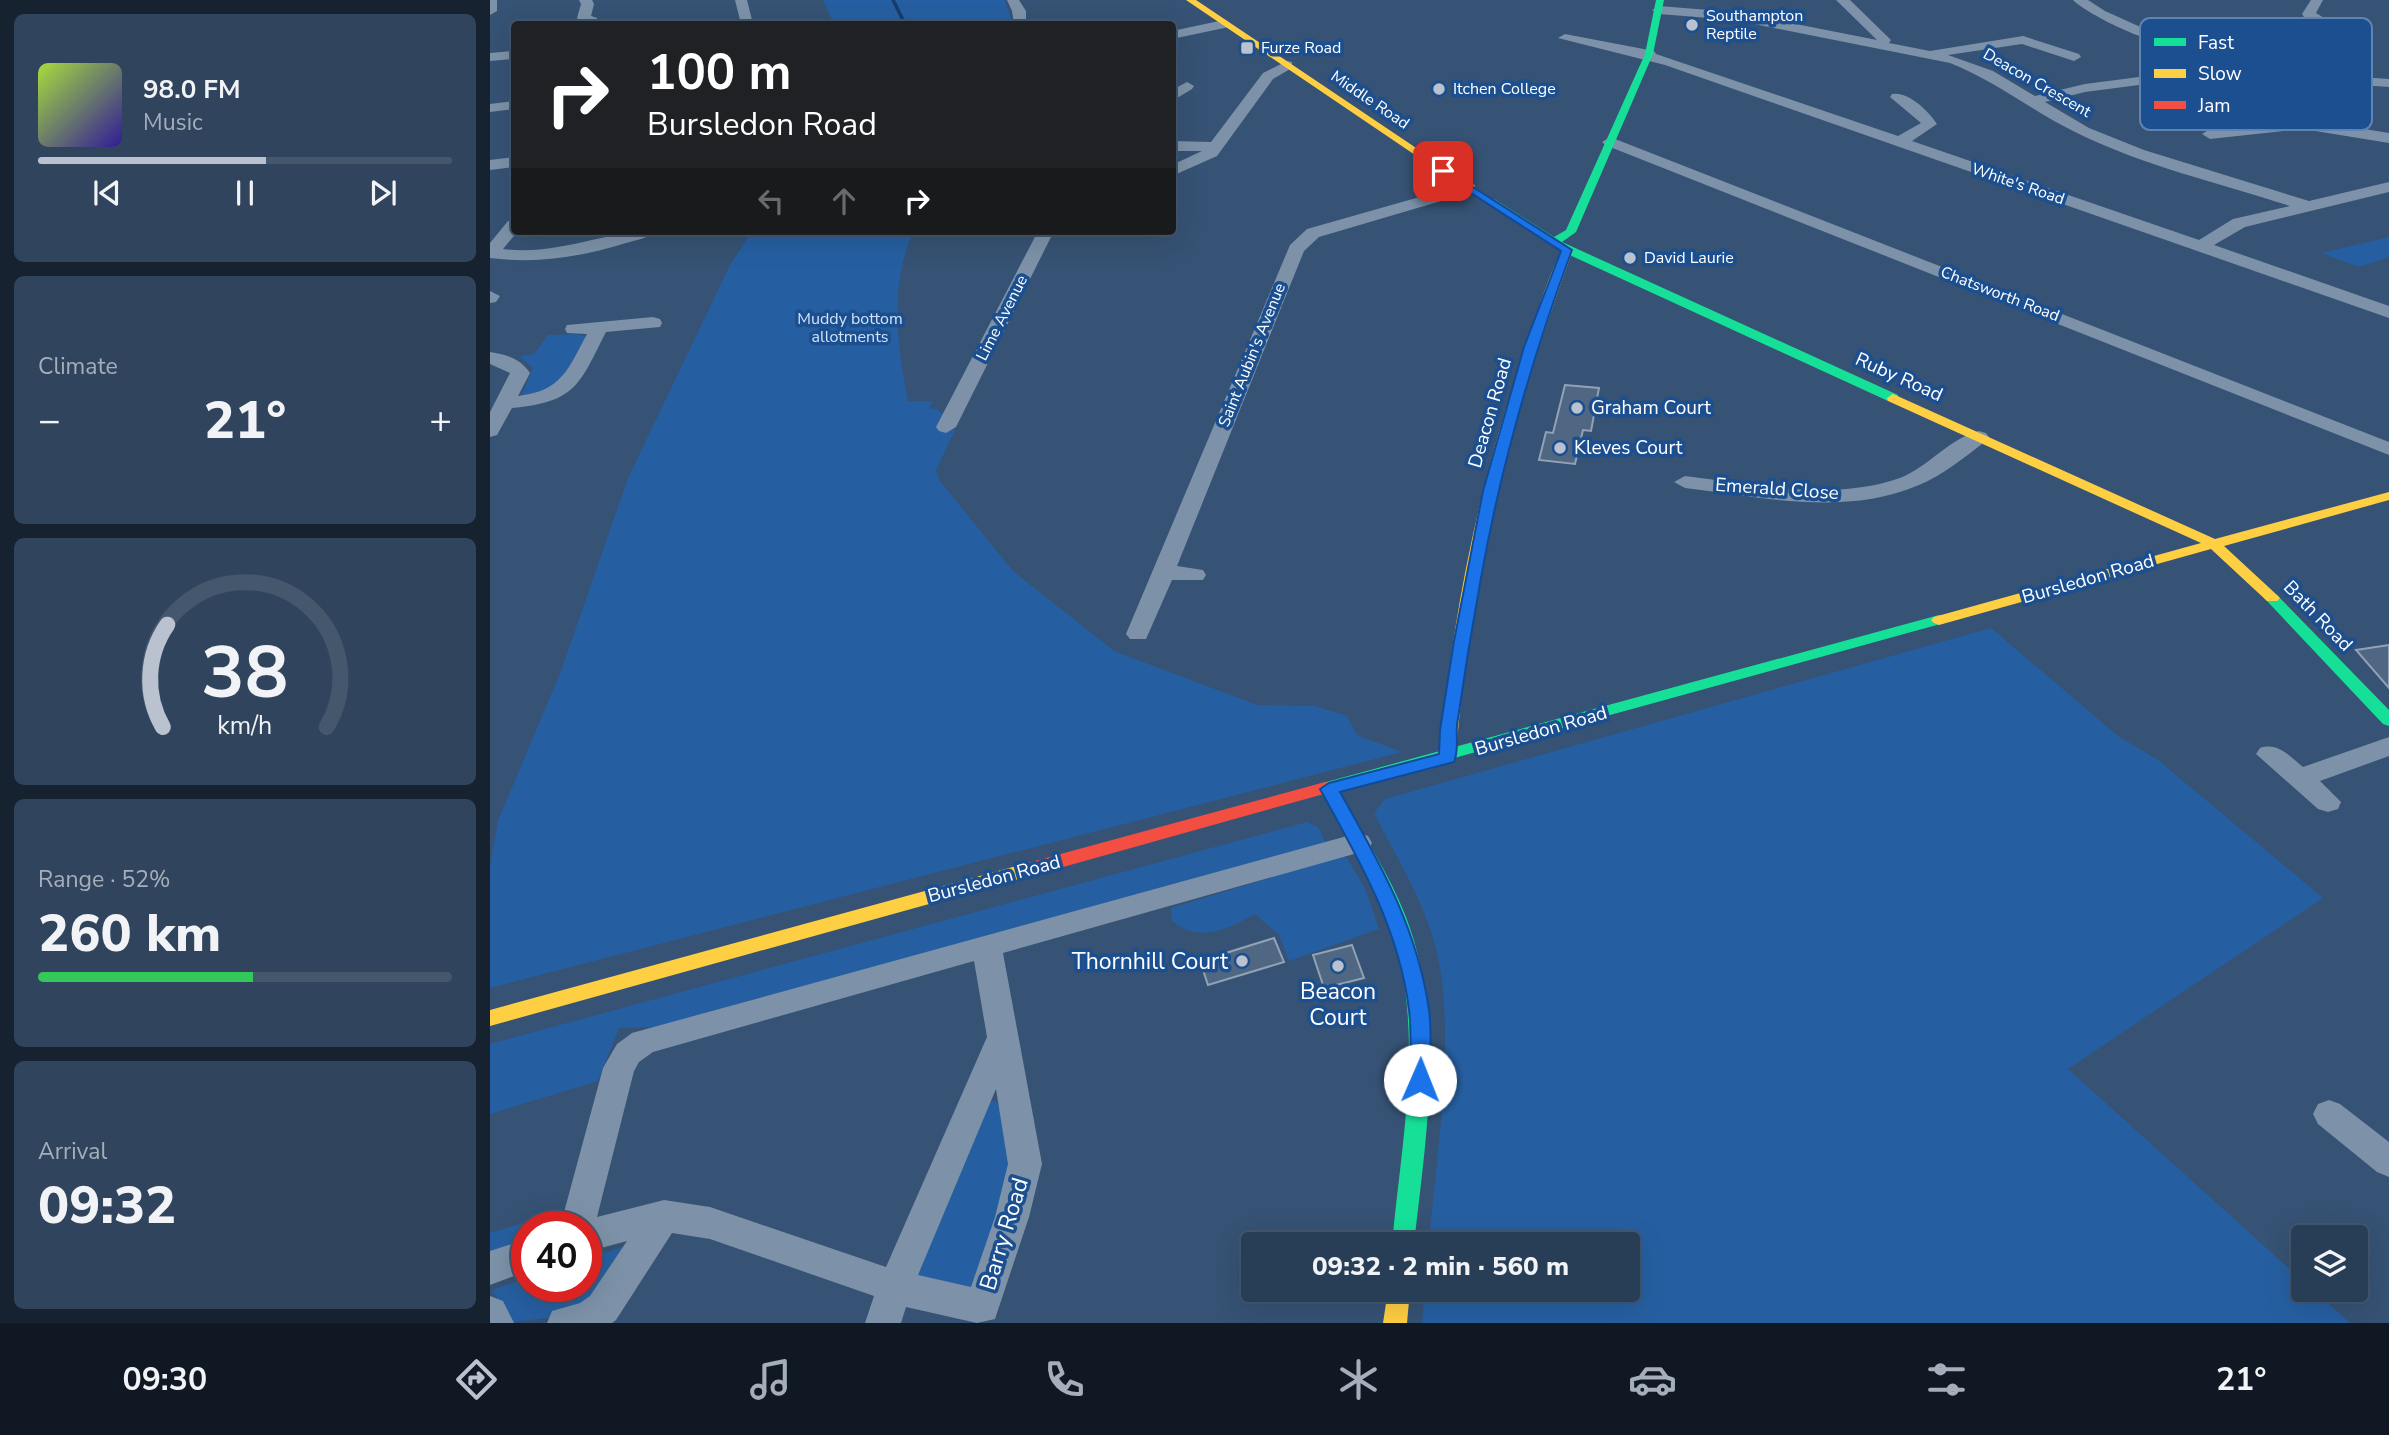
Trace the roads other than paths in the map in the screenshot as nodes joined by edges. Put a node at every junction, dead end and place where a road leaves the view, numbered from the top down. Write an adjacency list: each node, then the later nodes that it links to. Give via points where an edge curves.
1 (491, 0): 10 (street)
2 (585, 0): 12 (street, via 584,18)
3 (741, 0): 13 (street)
4 (1013, 0): 14 (street)
5 (1190, 0): 15 (street, Middle Road)
6 (1842, 0): 19 (street, via 1880,35)
7 (2079, 0): 16 (street)
8 (2317, 0): 11 (street, via 2309,14)
9 (1659, 5): 19 (street, Deacon Crescent); 22 (street, Deacon Road)
10 (490, 10)
11 (2315, 18)
12 (595, 21)
13 (746, 21)
14 (1020, 21)
15 (1224, 24): 17 (street); 25 (street, Middle Road)
16 (2140, 31)
17 (1176, 34)
18 (1566, 38): 22 (street, White's Road)
19 (1881, 44): 20 (street, Deacon Crescent)
20 (1932, 54): 24 (street, via 2023,40); 30 (street, Deacon Crescent, via 1985,71)
21 (511, 55): 23 (street)
22 (1648, 56): 37 (street, Deacon Road); 38 (street, White's Road)
23 (490, 57)
24 (2074, 57)
25 (1287, 65): 40 (street, via 1268,76); 45 (street, Middle Road)
26 (2140, 81): 30 (street)
27 (1187, 86): 28 (street)
28 (1176, 94)
29 (1897, 97): 38 (street, via 1929,124)
30 (2033, 101): 46 (street, Deacon Crescent, via 2105,140)
31 (511, 104): 32 (street)
32 (490, 108)
33 (2247, 130): 35 (street)
34 (2340, 130): 36 (street)
35 (2210, 134)
36 (2389, 138)
37 (1610, 142): 50 (street, Deacon Road, via 1571,232); 64 (street, Chatsworth Road)
38 (1899, 142): 51 (street, White's Road)
39 (1176, 146): 40 (street)
40 (1217, 147): 43 (street, via 1205,158)
41 (511, 162): 42 (street)
42 (490, 165)
43 (1176, 169)
44 (2389, 187): 46 (street)
45 (1469, 188): 50 (street, Middle Road); 68 (street, Saint Aubin's Avenue, via 1313,233 1301,242)
46 (2307, 206): 51 (street, via 2232,225)
47 (511, 229): 52 (street)
48 (1044, 235): 60 (street, Lime Avenue)
49 (643, 238): 52 (street, via 567,254)
50 (1560, 246): 63 (street, Ruby Road); 74 (street, Deacon Road, via 1490,491 1465,618)
51 (2200, 247): 53 (street, White's Road)
52 (490, 252)
53 (2389, 312)
54 (653, 323): 55 (street)
55 (599, 328): 56 (street); 58 (street, via 562,391 543,400)
56 (574, 329)
57 (490, 358): 58 (street, via 519,369)
58 (505, 403): 62 (street)
59 (934, 404): 60 (street)
60 (958, 404): 61 (street, Lime Avenue)
61 (946, 427)
62 (490, 431)
63 (1979, 437): 65 (street, Emerald Close, via 1911,481 1865,493 1814,495); 67 (street, Ruby Road)
64 (2389, 449)
65 (1685, 482)
66 (2389, 496): 67 (street, Bursledon Road)
67 (2214, 544): 71 (street, Bath Road, via 2240,565); 74 (street, Bursledon Road)
68 (1164, 572): 69 (street); 70 (street, Saint Aubin's Avenue)
69 (1195, 575)
70 (1139, 634)
71 (2389, 720)
72 (2389, 746): 75 (street)
73 (2269, 754): 75 (street)
74 (1448, 757): 76 (street, Bursledon Road)
75 (2299, 779): 77 (street)
76 (1329, 789): 78 (street); 80 (street, Bursledon Road)
77 (2328, 802)
78 (1358, 843): 79 (street); 87 (street, via 1386,892 1404,938 1419,1011 1422,1062)
79 (986, 948): 81 (street, Barry Road); 84 (street, via 643,1042 628,1053 619,1068)
80 (490, 1018)
81 (1002, 1038): 90 (street); 93 (street, Barry Road, via 1025,1164)
82 (2329, 1114): 83 (street)
83 (2389, 1162)
84 (581, 1211)
85 (664, 1216): 86 (street, Barry Road); 90 (street, Barry Road, via 710,1223); 95 (street, via 603,1308 587,1319)
86 (602, 1232)
87 (1404, 1232)
88 (511, 1261): 89 (street)
89 (490, 1268)
90 (895, 1287): 93 (street, Barry Road); 96 (street)
91 (1398, 1302): 97 (street)
92 (490, 1313): 94 (street)
93 (979, 1315)
94 (496, 1323)
95 (565, 1323)
96 (883, 1323)
97 (1395, 1323)

